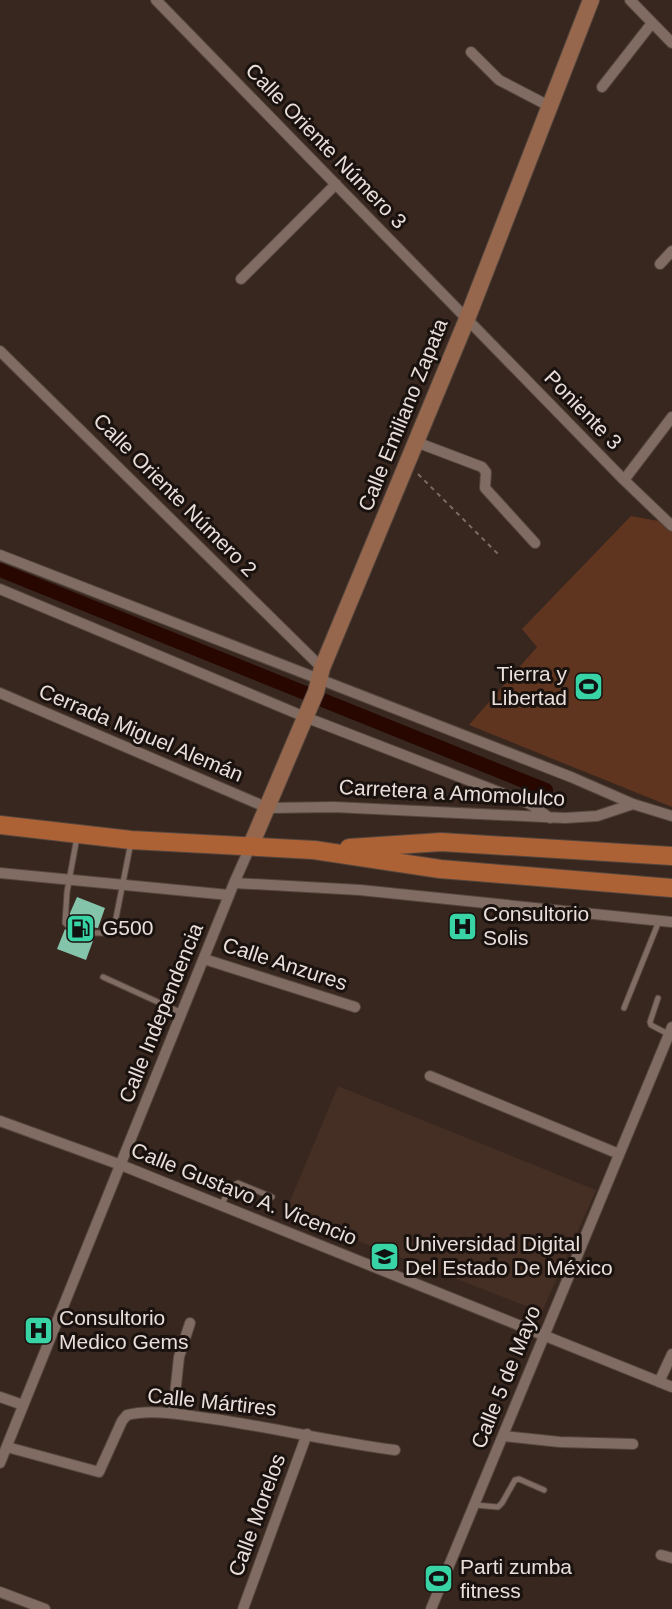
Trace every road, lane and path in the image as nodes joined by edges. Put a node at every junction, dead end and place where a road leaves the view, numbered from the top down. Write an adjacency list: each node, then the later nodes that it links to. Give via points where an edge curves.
1 (156, 0): 9 (street, Calle Oriente Número 3)
2 (591, 0): 8 (street, Calle Emiliano Zapata)
3 (630, 0): 4 (street)
4 (652, 23): 5 (street); 7 (street)
5 (672, 43)
6 (471, 52): 8 (street, via 499,80)
7 (602, 87)
8 (549, 106): 13 (street, Calle Emiliano Zapata)
9 (336, 184): 12 (street); 13 (street, Calle Oriente Número 3)
10 (672, 251): 11 (street)
11 (660, 264)
12 (241, 279)
13 (467, 319): 16 (street, Calle Emiliano Zapata); 18 (street, Poniente 3)
14 (0, 351): 24 (street, Calle Oriente Número 2)
15 (672, 417): 18 (street)
16 (416, 442): 17 (street, Calle Emiliano Zapata); 20 (street, via 482,467 486,488)
17 (407, 463): 22 (path); 24 (street, Calle Emiliano Zapata)
18 (624, 480): 19 (street, Poniente 3)
19 (672, 526)
20 (535, 543)
21 (0, 555): 24 (street)
22 (499, 555)
23 (0, 589): 24 (street)
24 (315, 692): 26 (street, via 571,777); 27 (street, Calle Emiliano Zapata); 29 (street)
25 (0, 693): 27 (street, Cerrada Miguel Alemán)
26 (633, 804): 28 (street); 29 (street, Carretera a Amomolulco, via 597,816)
27 (268, 808): 29 (street, Carretera a Amomolulco, via 334,807); 33 (street, Calle Emiliano Zapata)
28 (672, 816)
29 (550, 818)
30 (0, 825): 31 (main road)
31 (78, 833): 32 (main road); 37 (lane)
32 (131, 840): 33 (main road); 39 (lane)
33 (251, 845): 34 (main road); 38 (street, Calle Independencia)
34 (314, 850): 35 (main road, via 441,842); 40 (main road, via 440,869)
35 (672, 856)
36 (0, 873): 37 (street)
37 (70, 880): 39 (street); 39 (lane, via 65,923 75,930 92,933 108,933 114,928)
38 (234, 883): 41 (street, Calle Independencia); 42 (street, via 360,890)
39 (123, 885): 41 (street)
40 (672, 888)
41 (229, 895): 44 (street, Calle Independencia)
42 (659, 921): 43 (street); 48 (lane)
43 (672, 922)
44 (204, 959): 47 (street, Calle Anzures); 49 (street, Calle Independencia)
45 (103, 978): 49 (lane)
46 (658, 998): 50 (lane, via 651,1025)
47 (355, 1008)
48 (624, 1008)
49 (182, 1013): 54 (street, Calle Independencia)
50 (671, 1031): 53 (street, Calle 5 de Mayo)
51 (430, 1076): 53 (street)
52 (0, 1121): 54 (street, Calle Gustavo A. Vicencio)
53 (618, 1154): 58 (street, Calle 5 de Mayo)
54 (121, 1166): 56 (street, Calle Gustavo A. Vicencio); 63 (street, Calle Independencia)
55 (272, 1197): 56 (lane, via 238,1183 231,1187)
56 (221, 1205): 58 (street, Calle Gustavo A. Vicencio)
57 (190, 1323): 64 (street)
58 (544, 1335): 60 (street, Calle Gustavo A. Vicencio); 66 (street, Calle 5 de Mayo)
59 (672, 1354): 60 (street)
60 (659, 1382): 61 (street, Calle Gustavo A. Vicencio)
61 (672, 1387)
62 (0, 1397): 63 (street)
63 (23, 1405): 68 (street, Calle Independencia)
64 (172, 1413): 65 (street, Calle Mártires); 68 (street, Calle Mártires, via 127,1415 99,1472)
65 (307, 1434): 69 (street, Calle Mártires); 75 (street, Calle Morelos)
66 (504, 1436): 67 (street); 72 (street, Calle 5 de Mayo)
67 (633, 1444)
68 (7, 1447): 70 (street, Calle Independencia)
69 (394, 1450)
70 (0, 1463)
71 (544, 1490): 72 (lane, via 519,1479 498,1506)
72 (475, 1505): 76 (street, Calle 5 de Mayo)
73 (0, 1592): 74 (street)
74 (45, 1609)
75 (243, 1609)
76 (431, 1609)

